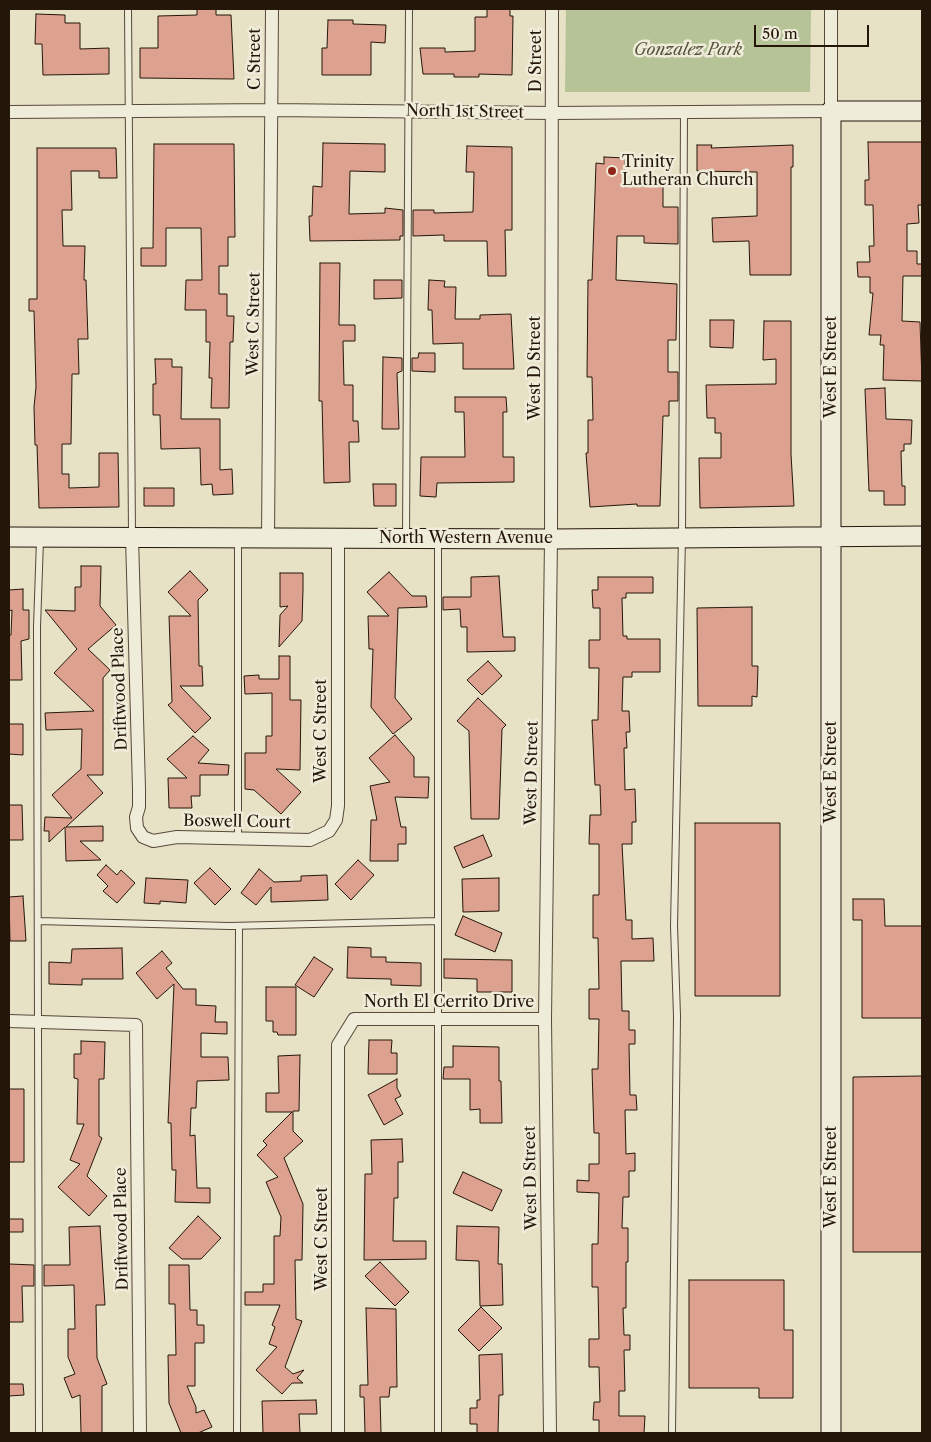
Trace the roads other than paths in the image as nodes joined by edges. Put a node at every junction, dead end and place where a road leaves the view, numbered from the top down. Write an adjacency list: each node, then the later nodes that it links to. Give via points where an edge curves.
1 (128, 9): 7 (lane)
2 (272, 9): 6 (street, C Street)
3 (409, 9): 11 (lane)
4 (552, 9): 13 (street, D Street)
5 (831, 9): 8 (street)
6 (272, 110): 7 (street, North 1st Street); 11 (street, North 1st Street); 21 (street, West C Street)
7 (128, 111): 10 (street, North 1st Street); 16 (lane)
8 (831, 111): 9 (street, North 1st Street); 12 (street, North 1st Street); 14 (street, West E Street)
9 (922, 111)
10 (9, 112)
11 (410, 112): 13 (street, North 1st Street); 23 (lane)
12 (684, 112): 13 (street, North 1st Street); 17 (lane)
13 (552, 113): 25 (street, West D Street)
14 (831, 536): 15 (street, North Western Avenue); 17 (street, North Western Avenue); 44 (street, West E Street)
15 (922, 536)
16 (132, 537): 19 (street, North Western Avenue); 20 (street, North Western Avenue); 27 (street, Driftwood Place, via 139,789 136,817)
17 (682, 537): 25 (street, North Western Avenue); 43 (lane, via 674,926 678,1016)
18 (9, 538): 19 (street, North Western Avenue)
19 (40, 538): 29 (lane, via 37,627)
20 (238, 538): 21 (street, North Western Avenue); 28 (lane)
21 (268, 538): 22 (street, North Western Avenue)
22 (338, 538): 23 (street, North Western Avenue); 26 (street, West C Street, via 338,806)
23 (406, 538): 24 (street, North Western Avenue)
24 (438, 538): 25 (street, North Western Avenue); 30 (lane)
25 (552, 539): 33 (street, West D Street)
26 (330, 831): 28 (street, Boswell Court, via 310,840)
27 (142, 837): 28 (street, Boswell Court, via 153,841 177,837)
28 (238, 837)
29 (38, 921): 31 (lane); 35 (lane)
30 (438, 921): 31 (lane); 32 (lane)
31 (239, 926): 39 (lane)
32 (438, 1018): 33 (street, North El Cerrito Drive); 36 (street, North El Cerrito Drive, via 354,1018); 41 (lane)
33 (545, 1019): 42 (street, West D Street)
34 (9, 1022): 35 (street)
35 (37, 1022): 37 (lane); 38 (street, Driftwood Place, via 136,1024)
36 (338, 1045): 40 (street, West C Street)
37 (39, 1433)
38 (140, 1433)
39 (237, 1433)
40 (338, 1433)
41 (438, 1433)
42 (550, 1433)
43 (672, 1433)
44 (831, 1433)

